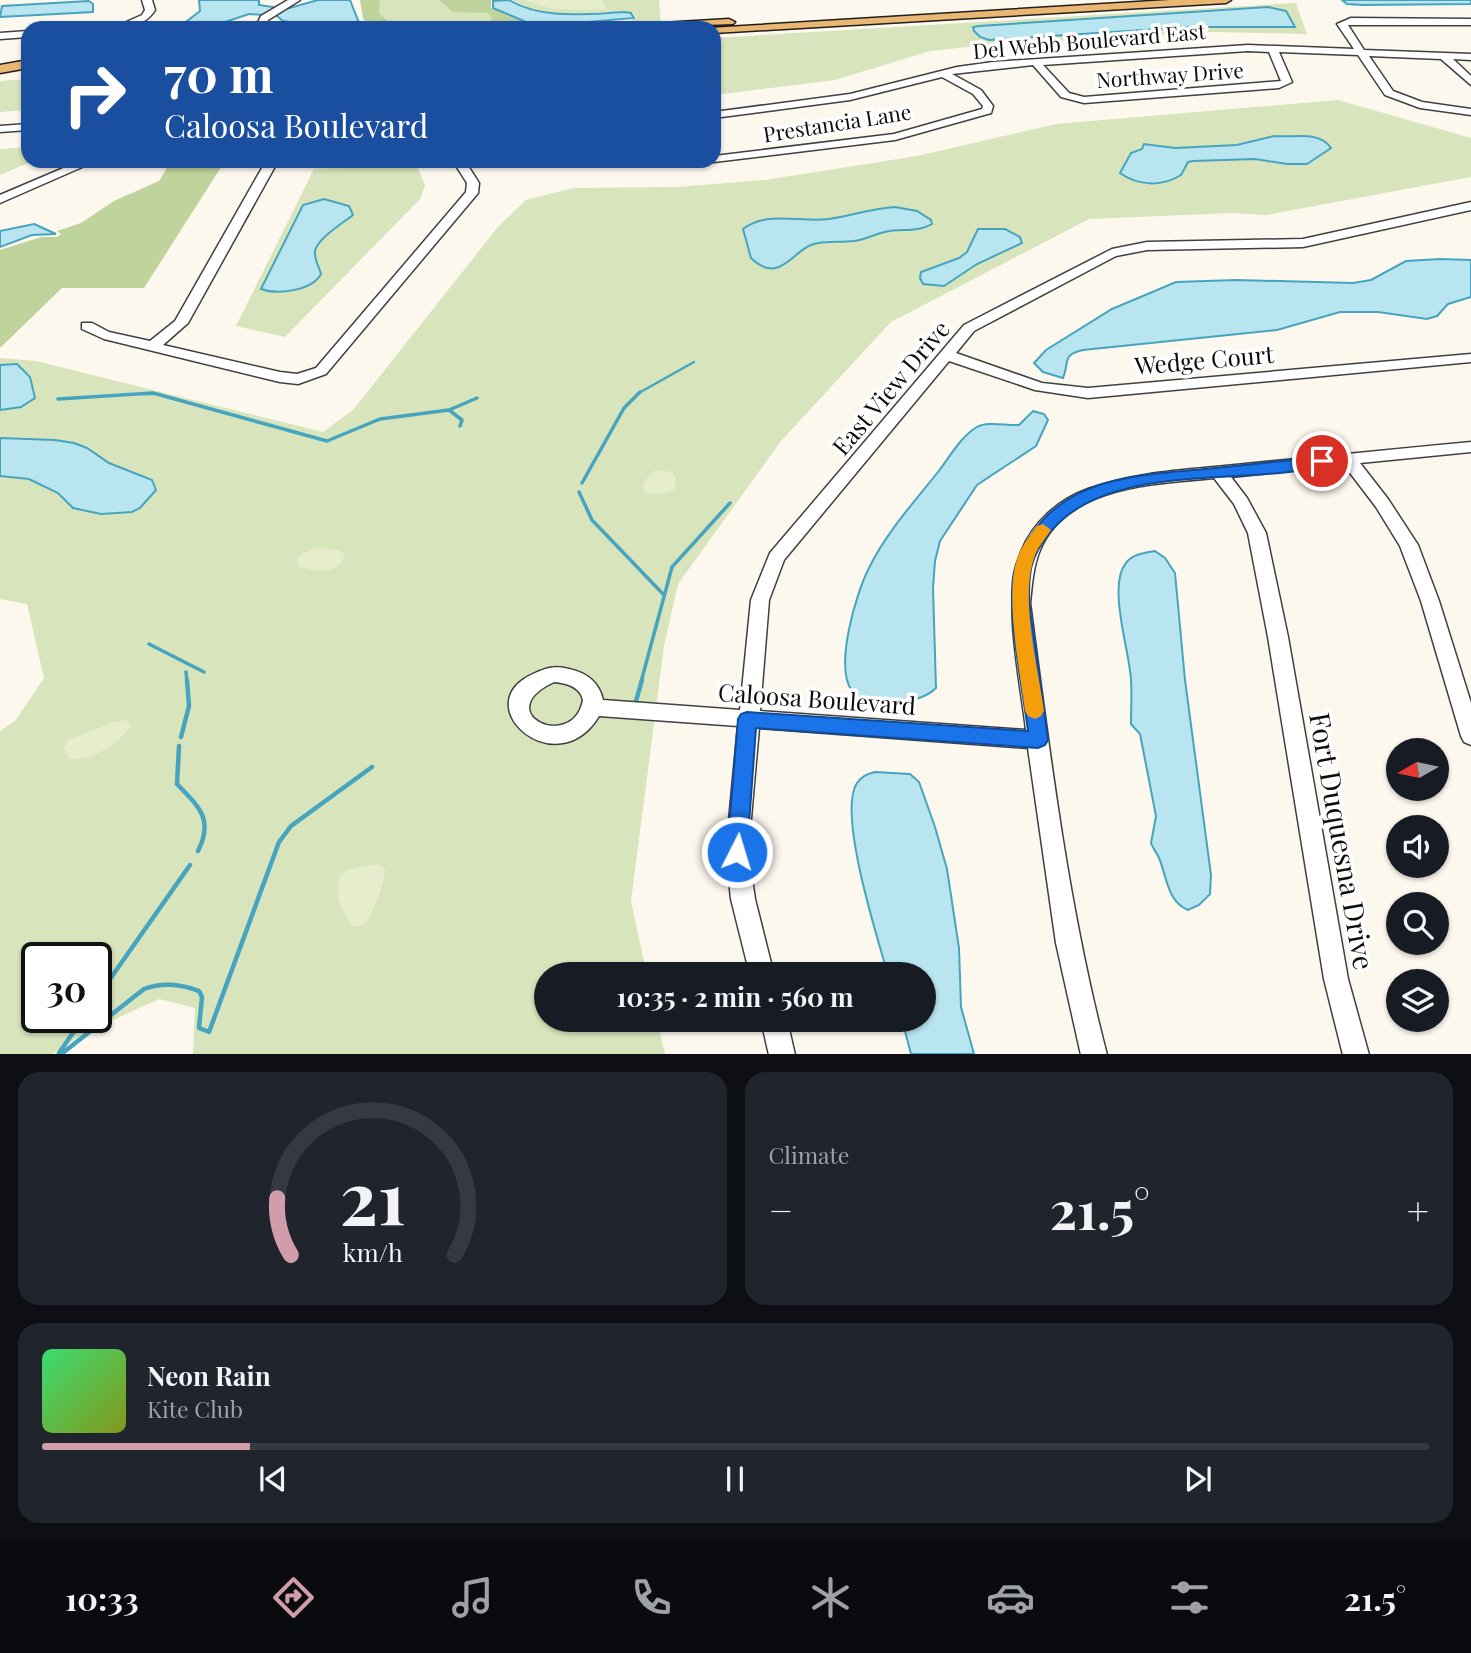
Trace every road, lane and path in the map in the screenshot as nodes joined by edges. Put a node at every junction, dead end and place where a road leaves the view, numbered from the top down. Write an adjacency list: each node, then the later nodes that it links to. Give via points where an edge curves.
1 (147, 0): 7 (street, via 150,10)
2 (295, 0): 6 (street)
3 (1101, 0): 9 (main road)
4 (1226, 0): 5 (main road)
5 (1177, 1): 11 (main road)
6 (276, 3): 8 (street)
7 (136, 21)
8 (258, 21)
9 (721, 22)
10 (1471, 22): 15 (street, via 1344,22)
11 (721, 30)
12 (21, 34): 13 (street)
13 (0, 36)
14 (1273, 49): 15 (street, Del Webb Boulevard East); 18 (street, Del Webb Boulevard East); 18 (street, Northway Drive, via 1287,82 1279,85 1084,100 1065,95)
15 (1360, 53): 16 (street, Del Webb Boulevard East); 24 (street, via 1393,95 1427,107)
16 (1445, 57): 17 (street, Del Webb Boulevard East); 23 (street)
17 (1471, 57)
18 (1035, 62): 22 (street, Del Webb Boulevard East)
19 (21, 64): 20 (main road)
20 (0, 69): 21 (main road)
21 (21, 70)
22 (944, 74): 25 (street, Del Webb Boulevard East, via 850,97); 28 (street, Prestancia Lane, via 977,92 987,111 895,137)
23 (1471, 82)
24 (1471, 112)
25 (721, 114)
26 (21, 128): 27 (street)
27 (0, 129)
28 (721, 158)
29 (73, 168): 32 (street)
30 (268, 168): 35 (street, via 181,323)
31 (463, 168): 35 (street, via 472,193 321,371 298,379 280,377)
32 (0, 199)
33 (1471, 206): 36 (street, East View Drive, via 1303,243 1147,247 1112,253 969,328)
34 (87, 326): 35 (street, via 104,335)
35 (153, 346)
36 (947, 355): 37 (street, Wedge Court, via 1040,387 1088,393); 42 (street, East View Drive, via 776,558 760,600)
37 (1471, 358)
38 (1471, 447): 39 (street)
39 (1348, 459): 40 (street); 43 (street, via 1409,545)
40 (1219, 472): 44 (street, via 1108,487 1073,502 1049,520 1027,555 1022,575 1021,603); 49 (street, Fort Duquesna Drive, via 1257,533 1336,979)
41 (593, 707): 42 (street, Caloosa Boulevard)
42 (747, 719): 44 (street, Caloosa Boulevard); 45 (street, East View Drive, via 737,852)
43 (1471, 736)
44 (1038, 740): 48 (street, via 1051,857)
45 (759, 962)
46 (777, 1032): 47 (street)
47 (782, 1054)
48 (1094, 1054)
49 (1356, 1054)

